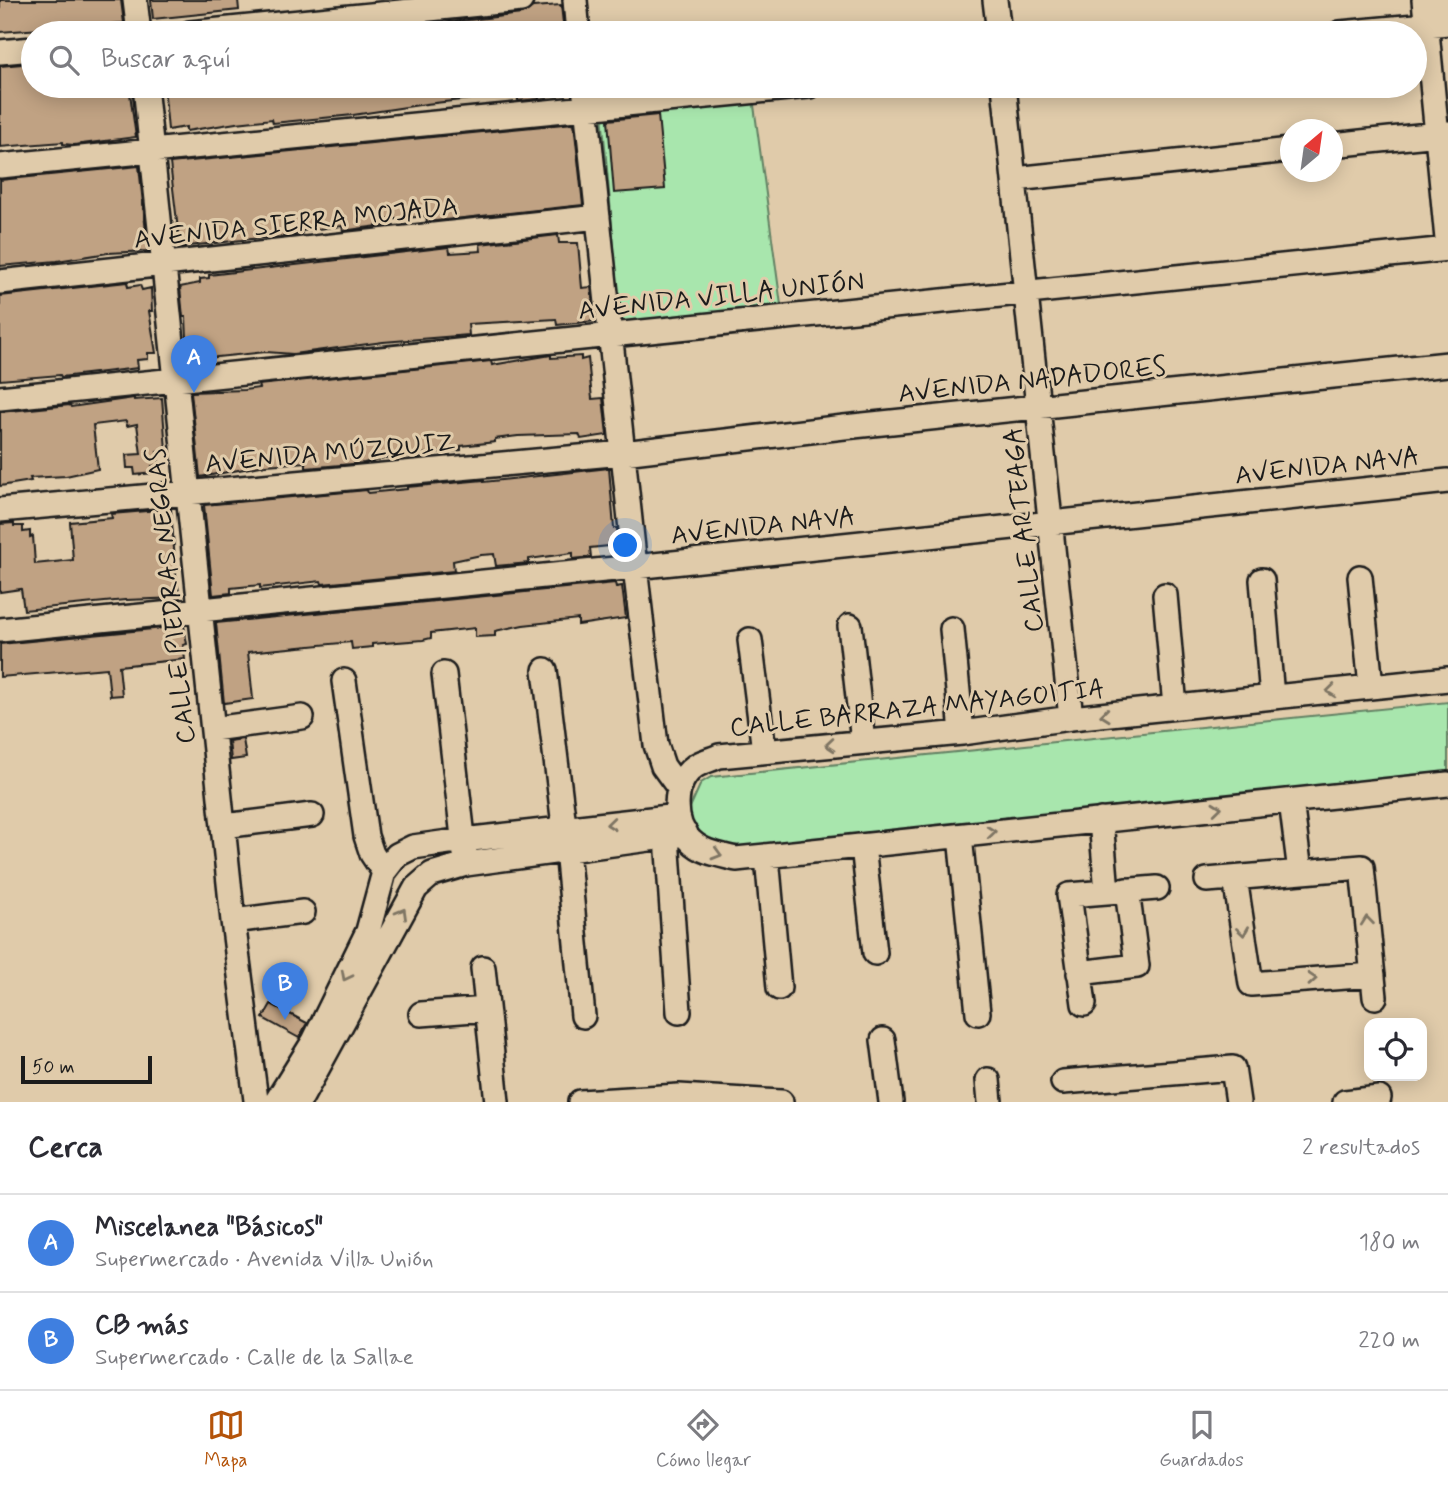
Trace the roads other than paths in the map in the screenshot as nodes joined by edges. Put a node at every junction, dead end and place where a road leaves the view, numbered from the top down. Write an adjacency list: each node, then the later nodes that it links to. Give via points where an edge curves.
1 (135, 0): 7 (street)
2 (521, 0): 8 (street)
3 (575, 0): 9 (street)
4 (995, 0): 10 (street)
5 (1424, 0): 11 (street)
6 (1446, 0): 11 (street)
7 (138, 21)
8 (310, 21)
9 (577, 21)
10 (998, 21)
11 (1441, 22): 18 (street)
12 (21, 50): 13 (street)
13 (0, 52)
14 (146, 98): 20 (street, CALLE PIEDRAS NEGRAS)
15 (577, 98): 20 (street)
16 (585, 98): 24 (street)
17 (1005, 98): 23 (street, CALLE ARTEAGA)
18 (1443, 133): 19 (street); 25 (street)
19 (1343, 144)
20 (152, 151): 22 (street); 26 (street, CALLE PIEDRAS NEGRAS)
21 (1280, 151): 23 (street)
22 (0, 166)
23 (1014, 179): 28 (street, CALLE ARTEAGA)
24 (598, 217): 26 (street, AVENIDA SIERRA MOJADA); 29 (street)
25 (1448, 250): 28 (street, AVENIDA VILLA UNIÓN)
26 (164, 265): 27 (street, AVENIDA SIERRA MOJADA); 31 (street, CALLE PIEDRAS NEGRAS)
27 (0, 282)
28 (1026, 292): 29 (street, AVENIDA VILLA UNIÓN); 33 (street, CALLE ARTEAGA)
29 (610, 334): 31 (street, AVENIDA VILLA UNIÓN); 34 (street)
30 (1448, 364): 33 (street, AVENIDA NADADORES)
31 (175, 381): 32 (street, AVENIDA VILLA UNIÓN); 36 (street, CALLE PIEDRAS NEGRAS)
32 (0, 398)
33 (1038, 407): 34 (street, AVENIDA NADADORES); 38 (street, CALLE ARTEAGA)
34 (623, 453): 36 (street, AVENIDA MÚZQUIZ); 39 (street)
35 (1448, 481): 38 (street, AVENIDA NAVA)
36 (186, 493): 37 (street, AVENIDA MÚZQUIZ); 43 (street, CALLE PIEDRAS NEGRAS)
37 (0, 510)
38 (1051, 522): 39 (street, AVENIDA NAVA); 56 (street, CALLE ARTEAGA)
39 (635, 567): 43 (street, AVENIDA NAVA); 62 (street, via 656,745 663,766)
40 (1360, 577): 52 (street)
41 (1262, 580): 53 (street)
42 (1165, 595): 54 (street)
43 (200, 610): 46 (street, AVENIDA NAVA); 57 (street, CALLE PIEDRAS NEGRAS)
44 (850, 626): 59 (street)
45 (952, 629): 58 (street)
46 (0, 630)
47 (750, 640): 60 (street)
48 (545, 670): 70 (street)
49 (444, 674): 69 (street)
50 (1448, 679): 52 (street, CALLE BARRAZA MAYAGOITIA)
51 (344, 681): 74 (street, via 366,836)
52 (1371, 687): 53 (street, CALLE BARRAZA MAYAGOITIA, one-way to 53)
53 (1272, 697): 54 (street, CALLE BARRAZA MAYAGOITIA)
54 (1175, 708): 56 (street, CALLE BARRAZA MAYAGOITIA, one-way to 56)
55 (302, 717): 57 (street)
56 (1071, 718): 58 (street, CALLE BARRAZA MAYAGOITIA)
57 (214, 729): 66 (street, CALLE PIEDRAS NEGRAS)
58 (962, 733): 59 (street, CALLE BARRAZA MAYAGOITIA)
59 (863, 742): 60 (street, CALLE BARRAZA MAYAGOITIA, one-way to 60)
60 (764, 751): 62 (street, CALLE BARRAZA MAYAGOITIA, via 719,756 694,767)
61 (1448, 784): 63 (street)
62 (679, 788): 67 (street)
63 (1291, 801): 65 (street, one-way to 63); 75 (street)
64 (312, 815): 66 (street)
65 (1101, 820): 68 (street, one-way to 65); 79 (street)
66 (224, 825): 81 (street, CALLE PIEDRAS NEGRAS)
67 (677, 829): 70 (street); 72 (street, one-way to 72, via 709,853 736,859); 89 (street)
68 (960, 836): 71 (street); 90 (street)
69 (463, 840): 70 (street); 73 (street); 74 (street, via 413,847 397,855)
70 (566, 840): 73 (street); 92 (street)
71 (863, 846): 72 (street); 83 (street)
72 (767, 857): 86 (street)
73 (466, 864): 82 (street, one-way to 73, via 432,874)
74 (384, 872): 82 (street)
75 (1300, 872): 76 (street); 76 (street, one-way to 75, via 1251,984 1374,986 1362,867)
76 (1235, 878): 77 (street)
77 (1207, 880)
78 (1157, 888): 79 (street)
79 (1117, 891): 85 (street, via 1069,895); 85 (street, via 1137,966)
80 (303, 912): 81 (street)
81 (233, 921): 97 (street, CALLE PIEDRAS NEGRAS)
82 (377, 936): 97 (street, one-way to 97, via 314,1041); 98 (street)
83 (875, 953)
84 (483, 968): 88 (street)
85 (1079, 973): 87 (street)
86 (779, 988)
87 (1084, 1004)
88 (487, 1009): 91 (street); 99 (street)
89 (679, 1012)
90 (978, 1013)
91 (421, 1014)
92 (583, 1016)
93 (883, 1040): 102 (street)
94 (1063, 1082): 95 (street)
95 (1093, 1091): 103 (street, via 1233,1068)
96 (1379, 1098): 104 (street)
97 (262, 1101)
98 (299, 1102)
99 (497, 1102)
100 (580, 1102): 101 (street, via 680,1096)
101 (781, 1102)
102 (891, 1102)
103 (1238, 1102)
104 (1345, 1102)

